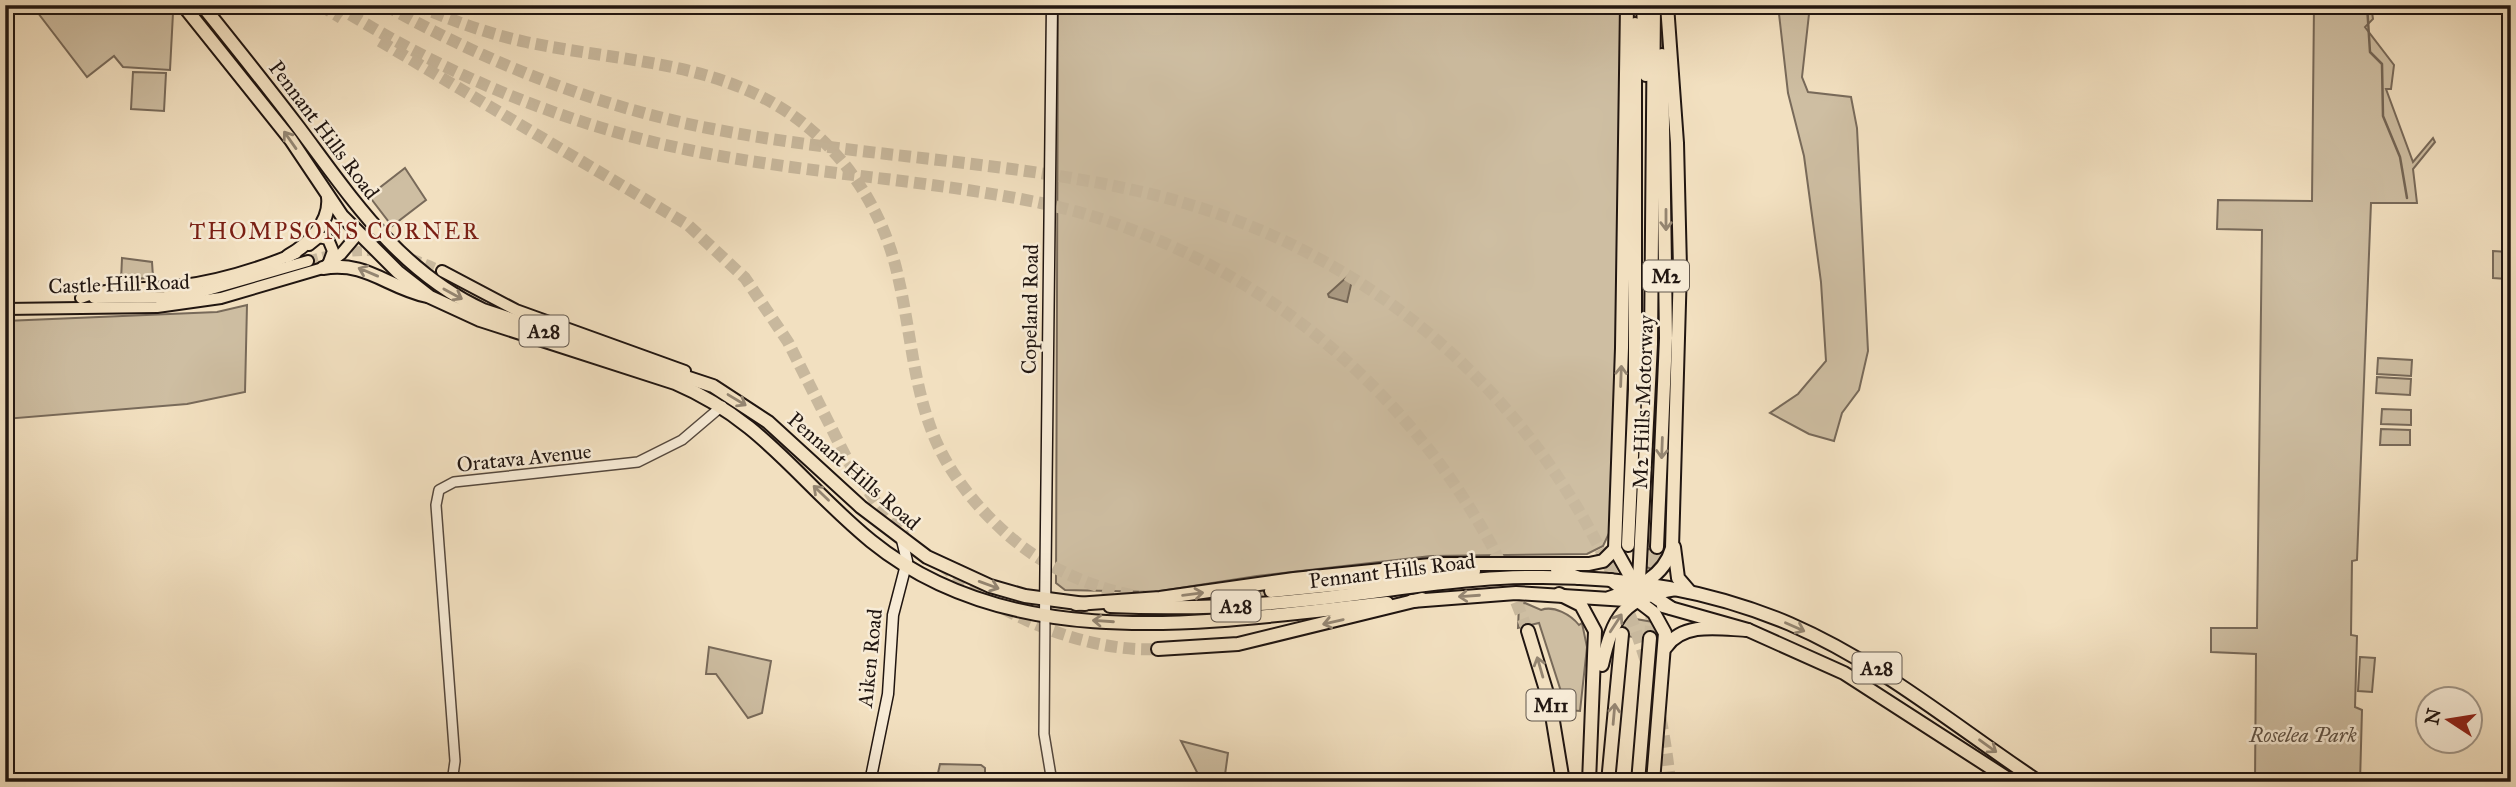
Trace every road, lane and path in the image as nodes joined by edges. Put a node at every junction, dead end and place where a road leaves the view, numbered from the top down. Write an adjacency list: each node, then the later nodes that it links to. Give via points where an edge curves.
1 (183, 5): 11 (highway, Pennant Hills Road / A28, one-way to 1, via 291,140)
2 (202, 5): 10 (highway, Pennant Hills Road / A28)
3 (1052, 5): 37 (main road, Copeland Road)
4 (1627, 5): 27 (highway, M2, one-way to 4)
5 (1635, 5): 25 (highway, M2 Hills Motorway / M2, via 1636,325)
6 (1643, 5): 15 (highway)
7 (1654, 5): 15 (highway)
8 (1661, 5): 26 (highway, M2 Hills Motorway / M2, one-way to 26, via 1666,325)
9 (1667, 5): 23 (highway, M2, via 1680,268)
10 (345, 192): 12 (highway, via 360,224); 21 (highway, Pennant Hills Road / A28, one-way to 21, via 401,257 448,292 501,316)
11 (328, 197): 12 (highway, Pennant Hills Road / A28); 13 (highway, via 319,227)
12 (357, 234): 16 (main road, Castle Hill Road); 18 (highway, Pennant Hills Road / A28)
13 (288, 256): 16 (main road, via 326,238 333,251); 19 (main road, via 193,284 104,291)
14 (308, 261): 19 (main road, Castle Hill Road, via 181,295)
15 (1652, 264): 33 (highway, via 1649,421)
16 (323, 268): 18 (highway, one-way to 16, via 409,292 359,267); 19 (main road, Castle Hill Road, via 201,301 157,307)
17 (442, 271): 21 (main road, via 516,310 686,371)
18 (430, 296): 22 (highway, Pennant Hills Road / A28, via 485,322 675,383)
19 (81, 302): 20 (main road, Castle Hill Road)
20 (5, 309)
21 (703, 382): 24 (highway, Pennant Hills Road / A28, one-way to 24, via 768,422)
22 (722, 406): 29 (highway, Pennant Hills Road / A28, one-way to 22, via 856,528 759,432); 48 (street, Oratava Avenue, via 682,440 638,462 454,482 439,489 436,505 455,761)
23 (1672, 537): 33 (highway, via 1666,564); 35 (highway, via 1678,578)
24 (902, 540): 29 (main road, Aiken Road); 37 (highway, Pennant Hills Road / A28, one-way to 37, via 990,586)
25 (1628, 545)
26 (1657, 547)
27 (1615, 549): 28 (highway, via 1597,563); 33 (highway, M2)
28 (1512, 563): 30 (highway); 39 (highway, one-way to 28, via 1417,566)
29 (906, 565): 40 (highway, Pennant Hills Road / A28, via 977,599); 49 (main road, Aiken Road, via 893,615 888,694)
30 (1472, 571): 31 (highway, via 1545,569); 34 (highway)
31 (1579, 578): 32 (highway, Pennant Hills Road / A28); 39 (highway, Pennant Hills Road / A28, via 1499,578 1227,607)
32 (1611, 580): 33 (highway, M2)
33 (1638, 589): 35 (highway, Pennant Hills Road / A28); 36 (highway, Pennant Hills Road / A28, via 1609,598); 41 (highway, Pennant Hills Road / A28, via 1671,608); 45 (highway, M2, via 1660,620); 47 (highway, one-way to 33, via 1611,628)
34 (1271, 591)
35 (1690, 592): 57 (highway, Pennant Hills Road / A28, one-way to 57, via 1787,623 1851,653 1900,682)
36 (1559, 594): 38 (highway, Pennant Hills Road / A28, one-way to 38); 47 (highway, via 1581,605 1595,631)
37 (1045, 599): 39 (highway, Pennant Hills Road / A28); 40 (main road, Copeland Road)
38 (1422, 599): 40 (highway, Pennant Hills Road / A28, one-way to 40, via 1185,623); 46 (highway, one-way to 46, via 1238,644)
39 (1076, 604)
40 (1045, 614): 50 (street, via 1045,751)
41 (1748, 630): 45 (highway, via 1699,628); 56 (highway, Pennant Hills Road / A28, via 1844,673)
42 (1528, 631): 51 (highway, M11, one-way to 42, via 1550,703)
43 (1622, 634): 53 (highway, one-way to 43)
44 (1650, 638): 54 (highway)
45 (1666, 647): 55 (highway, M2)
46 (1158, 649)
47 (1593, 699): 52 (highway)
48 (452, 782)
49 (870, 782)
50 (1052, 782)
51 (1563, 782)
52 (1589, 782)
53 (1608, 782)
54 (1638, 782)
55 (1653, 782)
56 (2013, 782)
57 (2039, 782)

